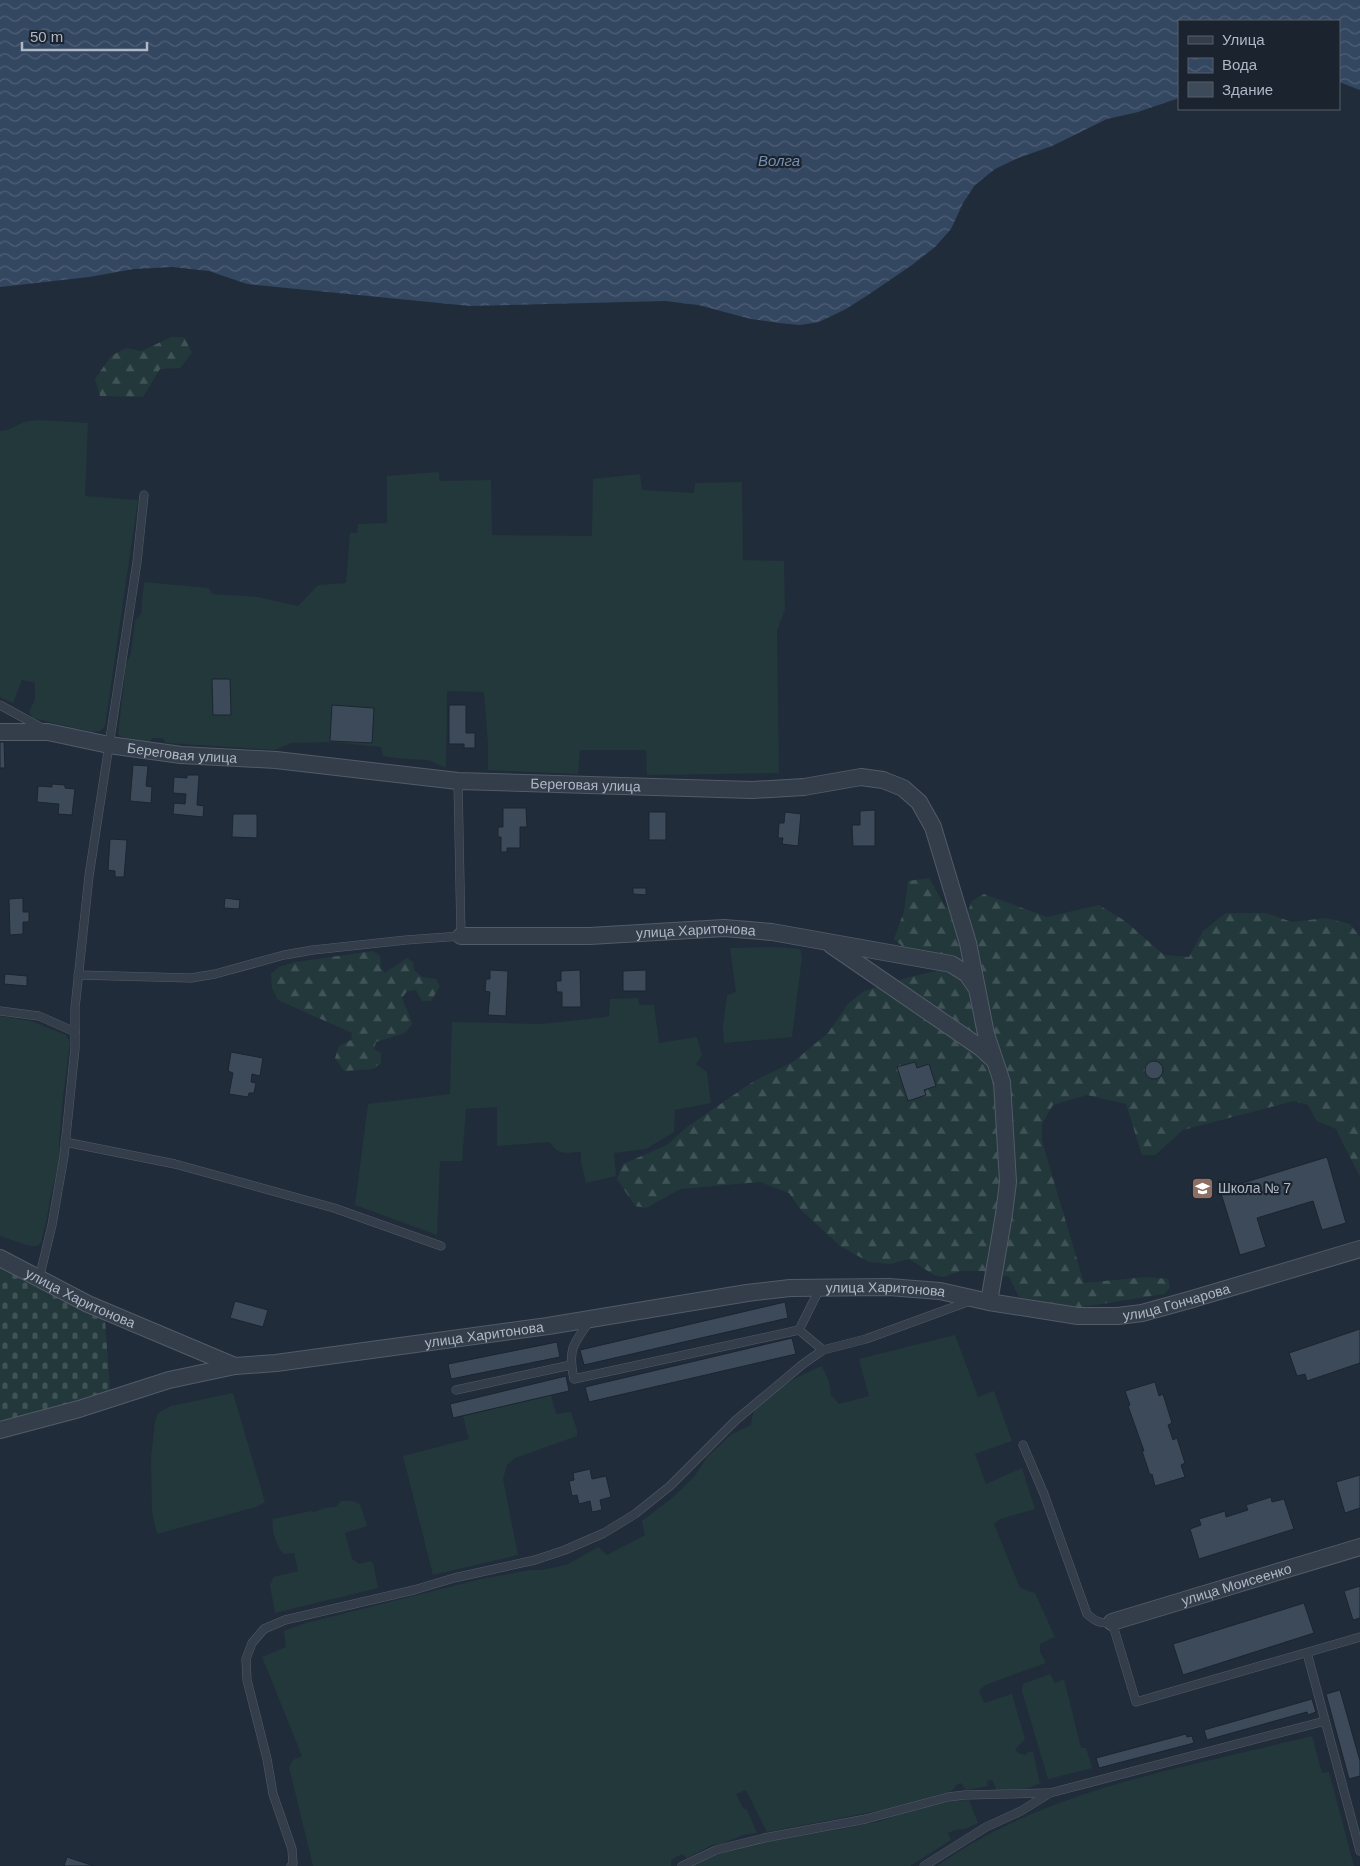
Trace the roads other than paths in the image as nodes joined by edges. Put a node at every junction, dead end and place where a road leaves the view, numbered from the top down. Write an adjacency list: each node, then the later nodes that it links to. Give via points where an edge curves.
1 (144, 495): 5 (lane, via 137,562)
2 (0, 705): 4 (lane, Береговая улица)
3 (0, 732): 4 (street, Береговая улица)
4 (48, 732): 5 (street, Береговая улица)
5 (108, 745): 6 (street, Береговая улица, via 180,755 276,760); 9 (lane)
6 (458, 781): 7 (lane); 10 (street, Береговая улица, via 727,790 804,787 861,777 894,783 919,802 933,827 968,943)
7 (461, 936): 8 (street, улица Харитонова, via 590,936 724,928 772,932); 9 (lane, via 313,950 191,978)
8 (827, 942): 10 (street, улица Харитонова, via 951,964 967,974); 13 (street, via 981,1048)
9 (78, 975): 12 (lane)
10 (978, 990): 13 (street, Береговая улица)
11 (0, 1010): 12 (lane, via 40,1016)
12 (75, 1032): 14 (lane)
13 (995, 1062): 20 (street, Береговая улица, via 1004,1094 1008,1182 1004,1214)
14 (65, 1142): 15 (lane, via 175,1164 306,1200); 18 (lane, via 52,1225)
15 (441, 1246)
16 (1360, 1249): 20 (street, улица Гончарова, via 1181,1303 1126,1315 1078,1316)
17 (0, 1258): 18 (street, улица Харитонова)
18 (39, 1279): 25 (street, улица Харитонова, via 88,1304)
19 (820, 1288): 20 (street, улица Харитонова, via 889,1287 940,1291); 21 (street, улица Харитонова, via 762,1291); 22 (lane)
20 (981, 1301): 23 (lane)
21 (592, 1319): 24 (lane, via 573,1346); 25 (street, улица Харитонова)
22 (799, 1330): 23 (lane); 24 (lane, via 574,1379)
23 (824, 1350): 36 (lane, via 736,1420 670,1486 635,1514 604,1533 535,1560 264,1628 252,1643 246,1659 247,1680 273,1794 292,1849)
24 (571, 1365): 26 (lane)
25 (235, 1366): 27 (street, via 169,1380 97,1404)
26 (456, 1390)
27 (0, 1430)
28 (1023, 1445): 30 (lane, via 1087,1614 1102,1624)
29 (1360, 1547): 30 (street, улица Моисеенко)
30 (1112, 1622): 32 (lane, via 1136,1702)
31 (1360, 1638): 32 (lane)
32 (1307, 1653): 33 (lane)
33 (1326, 1721): 34 (lane); 35 (lane)
34 (1050, 1793): 37 (lane, via 948,1797 866,1819 716,1850); 38 (lane, via 986,1827)
35 (1360, 1851)
36 (293, 1865)
37 (682, 1866)
38 (924, 1866)

